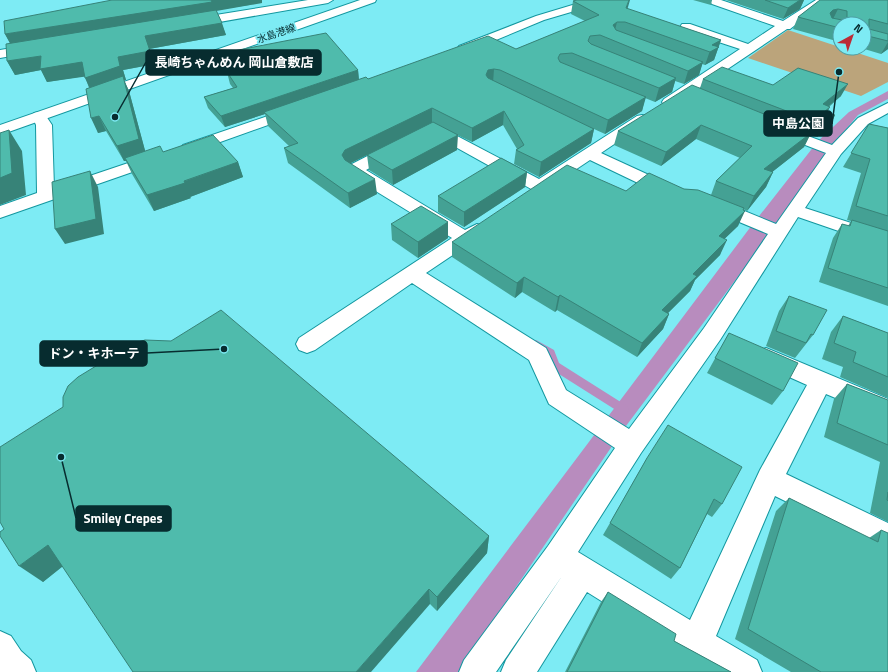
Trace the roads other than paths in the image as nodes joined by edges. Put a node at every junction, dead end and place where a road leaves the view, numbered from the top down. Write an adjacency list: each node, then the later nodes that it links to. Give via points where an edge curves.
1 (328, 0): 6 (street)
2 (368, 0): 15 (street, 水島港線)
3 (601, 0): 11 (street, via 540,18)
4 (716, 2): 7 (street)
5 (812, 4): 7 (street)
6 (176, 25)
7 (786, 26): 10 (street)
8 (686, 27): 10 (street)
9 (46, 46): 12 (street)
10 (751, 49): 19 (street, via 706,71 685,91 598,139)
11 (453, 53)
12 (0, 54)
13 (307, 106): 20 (street)
14 (888, 106): 18 (street, via 863,121 862,130)
15 (39, 116): 17 (street, 水島港線); 20 (street, via 44,125)
16 (769, 126): 18 (street)
17 (0, 130)
18 (824, 148): 21 (street)
19 (589, 153): 24 (street, via 691,198); 25 (street, via 533,190 433,129 354,170)
20 (46, 196): 22 (street)
21 (794, 210): 24 (street); 26 (street)
22 (0, 212)
23 (490, 221): 25 (street)
24 (776, 231): 28 (street)
25 (465, 238): 27 (street)
26 (888, 242)
27 (412, 273): 29 (street); 32 (street, via 538,354 557,397)
28 (712, 334): 30 (street); 32 (street)
29 (307, 344)
30 (821, 381): 31 (street); 33 (street)
31 (888, 410)
32 (626, 442): 35 (street)
33 (769, 479): 34 (street); 36 (street)
34 (888, 538)
35 (570, 564): 36 (street); 39 (street); 40 (street)
36 (697, 642): 41 (street)
37 (0, 647): 38 (street)
38 (19, 672)
39 (476, 672)
40 (518, 672)
41 (745, 672)

